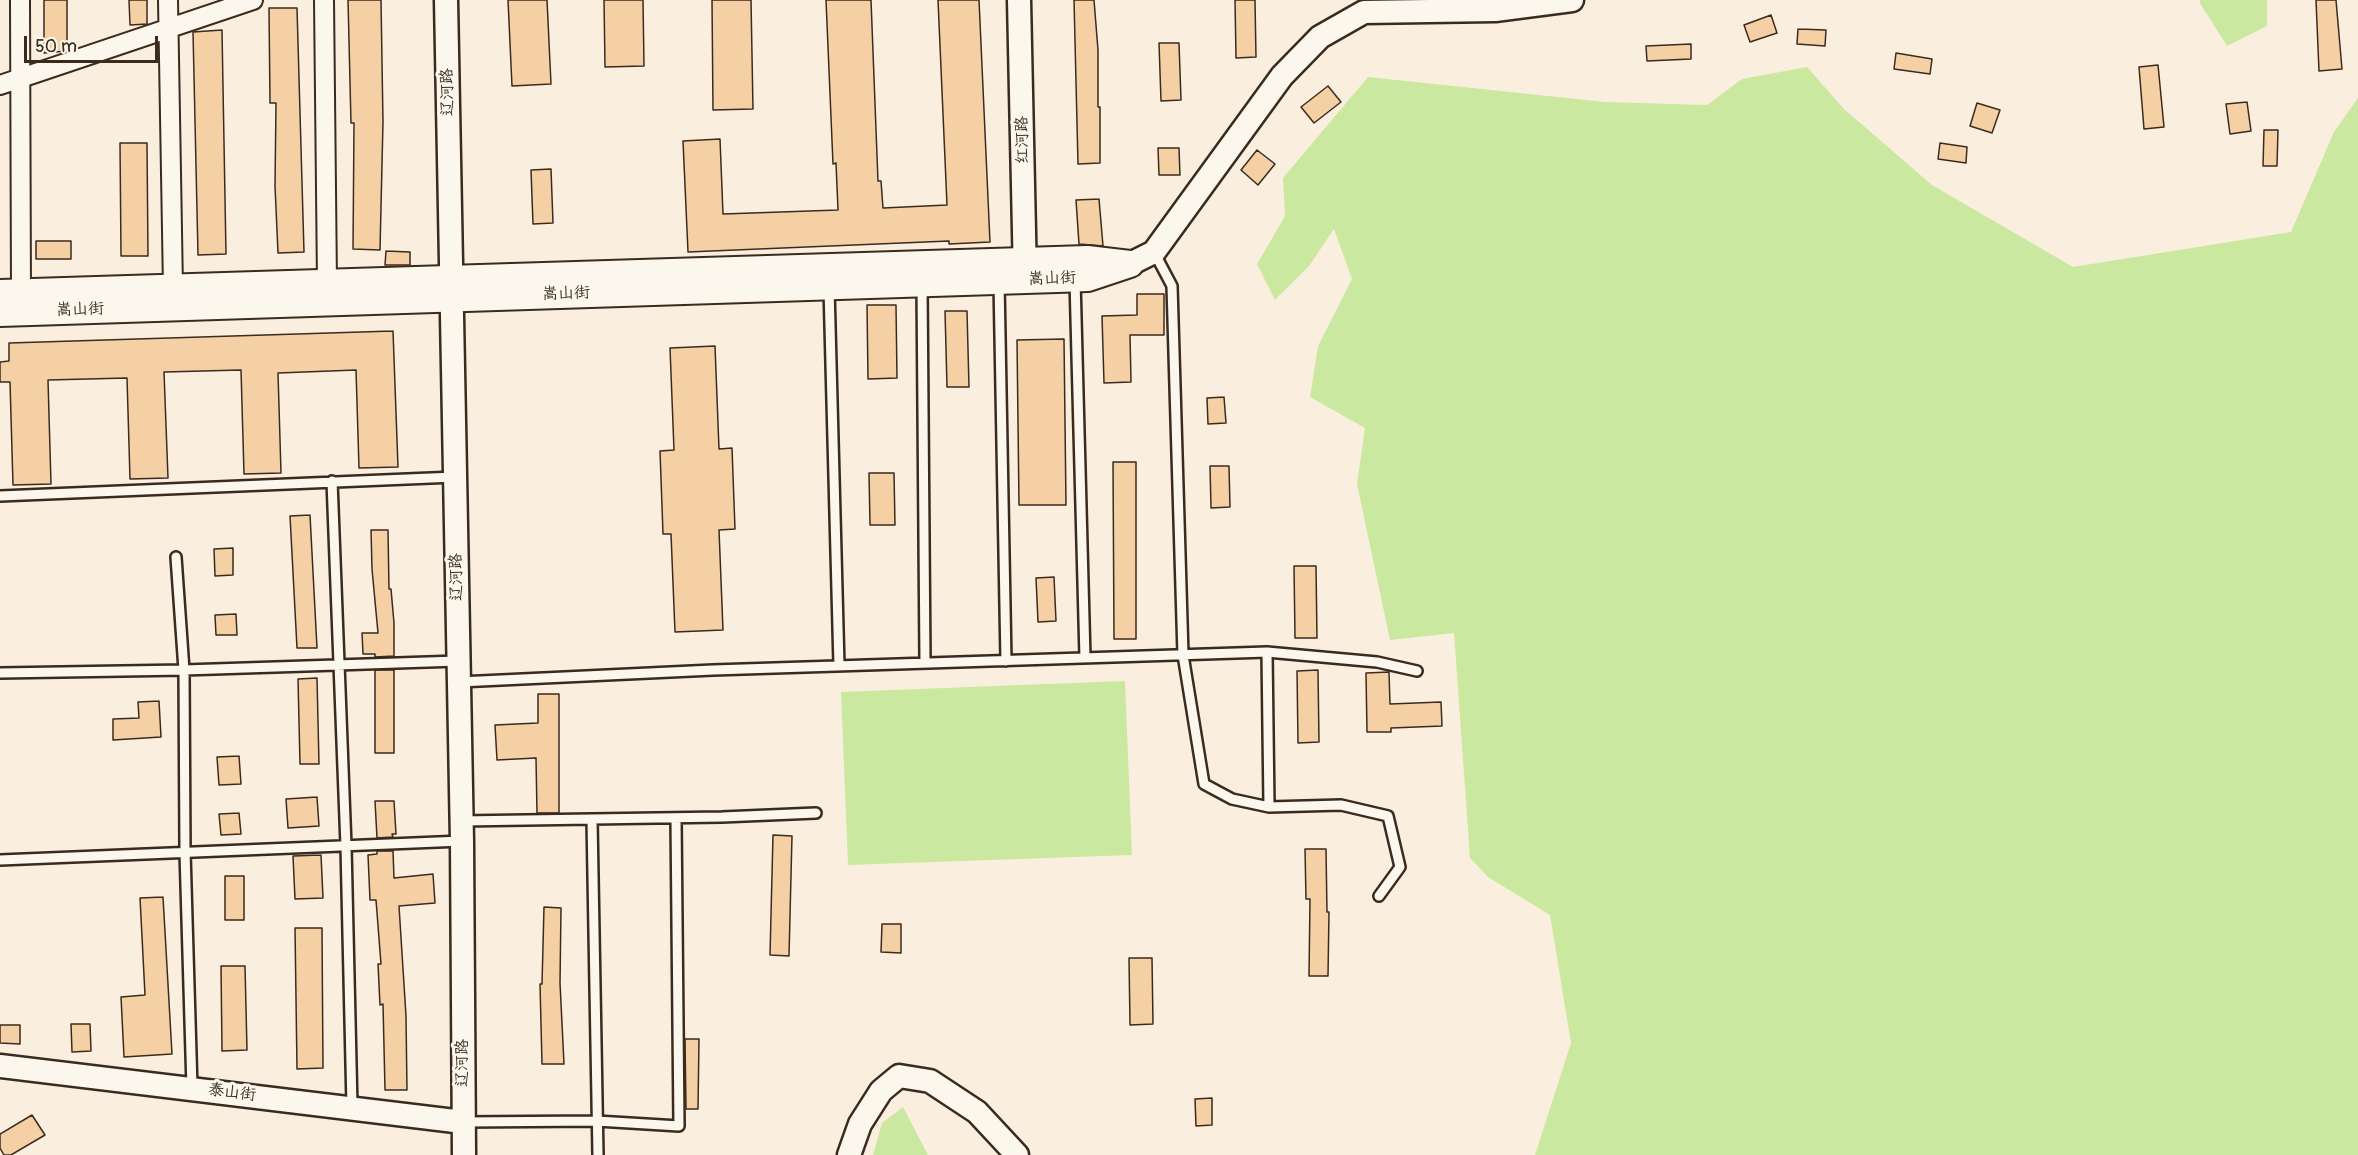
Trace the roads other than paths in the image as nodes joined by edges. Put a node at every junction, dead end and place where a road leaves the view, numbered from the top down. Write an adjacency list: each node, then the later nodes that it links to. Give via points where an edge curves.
1 (20, 0): 10 (street)
2 (168, 0): 9 (street)
3 (254, 0): 9 (street)
4 (324, 0): 17 (street)
5 (446, 0): 21 (street, 辽河路)
6 (1019, 0): 14 (street, 红河路)
7 (1572, 0): 8 (street, via 1495,10)
8 (1363, 6): 12 (street, via 1320,37 1282,76)
9 (168, 29): 10 (street); 20 (street)
10 (20, 79): 11 (street); 22 (street)
11 (0, 85)
12 (1154, 252): 13 (street, 嵩山街); 29 (lane, via 1172,286)
13 (1130, 264): 14 (main road, 嵩山街, via 1087,259); 15 (main road, 嵩山街, via 1088,278)
14 (1025, 270): 15 (main road, 嵩山街); 16 (main road, 嵩山街); 21 (main road, 嵩山街)
15 (1075, 278): 30 (lane)
16 (999, 281): 18 (main road, 嵩山街); 31 (lane)
17 (327, 283): 20 (main road, 嵩山街); 21 (main road, 嵩山街)
18 (922, 283): 19 (main road, 嵩山街); 32 (lane)
19 (829, 286): 21 (main road, 嵩山街); 34 (lane)
20 (173, 288): 22 (main road, 嵩山街)
21 (452, 288): 23 (main road, 嵩山街); 24 (street, 辽河路)
22 (10, 293)
23 (0, 313)
24 (455, 477): 25 (lane); 37 (street, 辽河路)
25 (332, 481): 26 (lane); 33 (lane)
26 (0, 496)
27 (176, 557): 35 (lane)
28 (1267, 652): 29 (lane); 36 (lane, via 1377,662); 39 (lane)
29 (1183, 655): 30 (lane); 39 (lane, via 1204,784 1232,799)
30 (1085, 658): 31 (lane)
31 (1006, 661): 32 (lane)
32 (925, 663): 34 (lane)
33 (338, 664): 35 (lane); 37 (lane); 44 (lane)
34 (839, 666): 37 (lane)
35 (184, 670): 38 (lane); 45 (lane)
36 (1417, 671)
37 (459, 672): 43 (street, 辽河路)
38 (0, 673)
39 (1269, 807): 47 (lane, via 1341,805 1388,816 1400,867)
40 (816, 813): 41 (lane)
41 (676, 818): 42 (lane); 51 (lane, via 679,1126)
42 (592, 820): 43 (lane); 51 (lane)
43 (462, 831): 44 (lane); 52 (street, 辽河路)
44 (346, 846): 45 (lane); 50 (lane)
45 (185, 852): 46 (lane); 49 (lane)
46 (0, 860)
47 (1379, 896)
48 (0, 1066): 49 (street, 泰山街)
49 (192, 1088): 50 (street, 泰山街)
50 (352, 1107): 52 (street, 泰山街)
51 (597, 1121): 52 (lane); 54 (lane)
52 (463, 1122): 53 (street, 辽河路)
53 (464, 1155)
54 (598, 1155)
55 (849, 1155): 56 (street, via 860,1124 881,1090 899,1076 930,1080 977,1112)
56 (1017, 1155)

